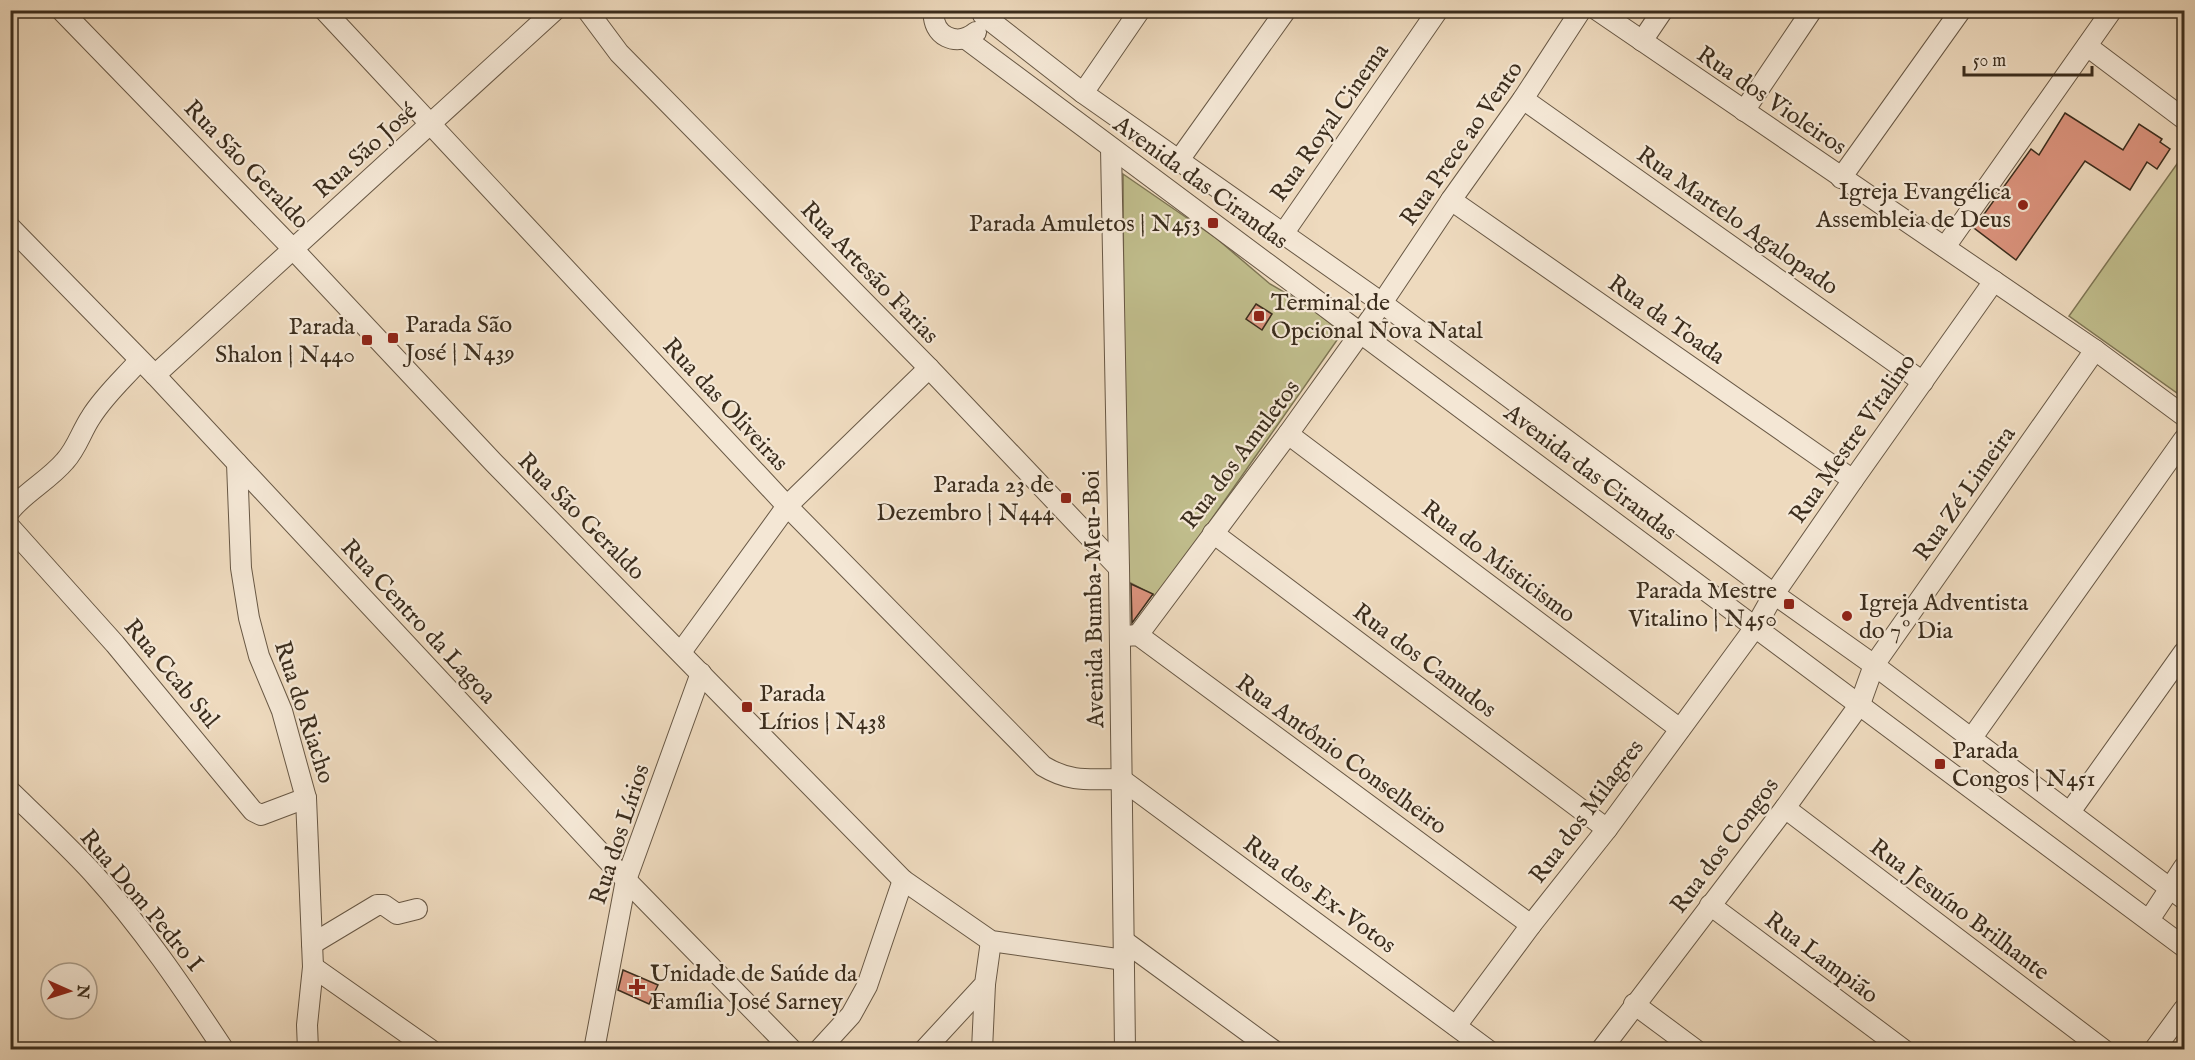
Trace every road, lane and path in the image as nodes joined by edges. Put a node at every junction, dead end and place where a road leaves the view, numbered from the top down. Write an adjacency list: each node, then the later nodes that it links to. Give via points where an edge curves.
1 (61, 10): 31 (street, Rua São Geraldo)
2 (324, 10): 23 (street, Rua das Oliveiras)
3 (555, 10): 23 (street, Rua São José)
4 (587, 10): 37 (street, Rua Artesão Farias, via 620,53)
5 (1140, 10): 19 (street)
6 (1286, 10): 25 (street)
7 (1437, 10): 29 (street, Rua Royal Cinema)
8 (1581, 10): 20 (street, Rua Prece ao Vento)
9 (1597, 10): 17 (street, Rua dos Violeiros)
10 (1663, 10): 17 (street)
11 (1812, 10): 21 (street)
12 (1960, 10): 26 (street)
13 (2112, 10): 18 (street)
14 (932, 12): 16 (street, Avenida das Cirandas, via 943,35)
15 (982, 13): 16 (street, via 977,31); 19 (street, Avenida das Cirandas)
16 (966, 39): 24 (street, Avenida das Cirandas)
17 (1642, 41): 21 (street, Rua dos Violeiros)
18 (2086, 46): 22 (street); 30 (street)
19 (1083, 93): 25 (street, Avenida das Cirandas)
20 (1523, 99): 27 (street, Rua Prece ao Vento); 39 (street, Rua Martelo Agalopado)
21 (1744, 111): 26 (street, Rua dos Violeiros)
22 (2184, 119)
23 (430, 125): 31 (street, Rua São José); 45 (street, Rua das Oliveiras)
24 (1111, 148): 34 (street, Avenida das Cirandas); 49 (street, Avenida Bumba-Meu-Boi)
25 (1179, 160): 29 (street, Avenida das Cirandas)
26 (1841, 178): 30 (street, Rua dos Violeiros)
27 (1451, 200): 33 (street, Rua Prece ao Vento); 44 (street, Rua da Toada)
28 (10, 227): 36 (street, Rua Centro da Lagoa)
29 (1283, 234): 33 (street, Avenida das Cirandas)
30 (1945, 247): 32 (street, Rua dos Violeiros)
31 (293, 249): 38 (street, Rua São José); 53 (street, Rua São Geraldo, via 494,463)
32 (1994, 281): 35 (street, Rua dos Violeiros); 39 (street, Rua Mestre Vitalino)
33 (1382, 303): 34 (street, Rua dos Amuletos); 50 (street, Avenida das Cirandas)
34 (1361, 332): 41 (street, Rua dos Amuletos); 51 (street, Avenida das Cirandas)
35 (2095, 350): 40 (street, Rua dos Violeiros); 55 (street, Rua Zé Limeira)
36 (139, 361): 38 (street, Rua Centro da Lagoa); 46 (street, via 98,406 66,461)
37 (929, 368): 45 (street); 49 (street, Rua Artesão Farias)
38 (155, 375): 43 (street, Rua Centro da Lagoa)
39 (1923, 382): 44 (street, Rua Mestre Vitalino)
40 (2184, 416)
41 (1288, 434): 48 (street, Rua dos Amuletos); 58 (street, Rua do Misticismo)
42 (2184, 439): 59 (street)
43 (237, 463): 62 (street, Rua do Riacho, via 241,568 249,618 259,656 282,711); 67 (street, Rua Centro da Lagoa)
44 (1852, 480): 50 (street, Rua Mestre Vitalino)
45 (787, 507): 53 (street); 60 (street, Rua das Oliveiras, via 1043,766 1073,779)
46 (10, 511)
47 (10, 527): 62 (street, Rua Ccab Sul, via 115,644 253,811 261,815)
48 (1213, 533): 52 (street, Rua dos Amuletos); 65 (street, Rua dos Canudos)
49 (1119, 568): 52 (street, Avenida Bumba-Meu-Boi)
50 (1774, 594): 51 (street, Rua Mestre Vitalino); 55 (street, Avenida das Cirandas)
51 (1756, 626): 57 (street, Avenida das Cirandas); 58 (street, Rua dos Milagres)
52 (1129, 636): 60 (street, Avenida Bumba-Meu-Boi); 73 (street, Rua Antônio Conselheiro)
53 (681, 652): 56 (street, Rua São Geraldo)
54 (2184, 652): 64 (street)
55 (1874, 665): 57 (street, Rua dos Congos); 59 (street, Avenida das Cirandas)
56 (701, 673): 67 (street, Rua dos Lírios); 68 (street, Rua São Geraldo)
57 (1860, 704): 63 (street, Rua dos Congos); 72 (street, Avenida das Cirandas)
58 (1680, 729): 65 (street, Rua dos Milagres)
59 (1971, 739): 64 (street, Avenida das Cirandas)
60 (1121, 779): 77 (street, Avenida Bumba-Meu-Boi); 82 (street, Rua dos Ex-Votos)
61 (10, 791): 83 (street, Rua Dom Pedro I, via 92,873 138,927)
62 (306, 798): 75 (street, Rua do Riacho)
63 (1785, 808): 70 (street, Rua dos Congos); 97 (street, Rua Jesuíno Brilhante)
64 (2070, 812): 69 (street, Avenida das Cirandas)
65 (1607, 829): 73 (street, Rua dos Milagres)
66 (2184, 867): 69 (street)
67 (626, 880): 86 (street, Rua dos Lírios); 87 (street, Rua Centro da Lagoa)
68 (903, 880): 74 (street, Rua São Geraldo); 88 (street, via 867,986 850,1015)
69 (2177, 894): 72 (street)
70 (1710, 905): 80 (street, Rua dos Congos); 96 (street, Rua Lampião)
71 (417, 909): 75 (street, via 397,914 377,905)
72 (2149, 920): 76 (street, Avenida das Cirandas)
73 (1531, 925): 82 (street, Rua dos Milagres)
74 (991, 941): 77 (street, Rua São Geraldo); 79 (street)
75 (312, 944): 78 (street, Rua do Riacho)
76 (2184, 947)
77 (1124, 950): 91 (street, Avenida Bumba-Meu-Boi); 92 (street)
78 (313, 967): 84 (street, Rua do Riacho); 85 (street)
79 (985, 984): 89 (street); 90 (street)
80 (1634, 1004): 94 (street, Rua dos Congos); 95 (street)
81 (2184, 1009): 98 (street)
82 (1456, 1026): 93 (street, Rua dos Ex-Votos)
83 (224, 1050)
84 (308, 1050)
85 (431, 1050)
86 (594, 1050)
87 (792, 1050)
88 (819, 1050)
89 (924, 1050)
90 (982, 1050)
91 (1125, 1050)
92 (1273, 1050)
93 (1488, 1050)
94 (1601, 1050)
95 (1696, 1050)
96 (1904, 1050)
97 (2104, 1050)
98 (2154, 1050)

